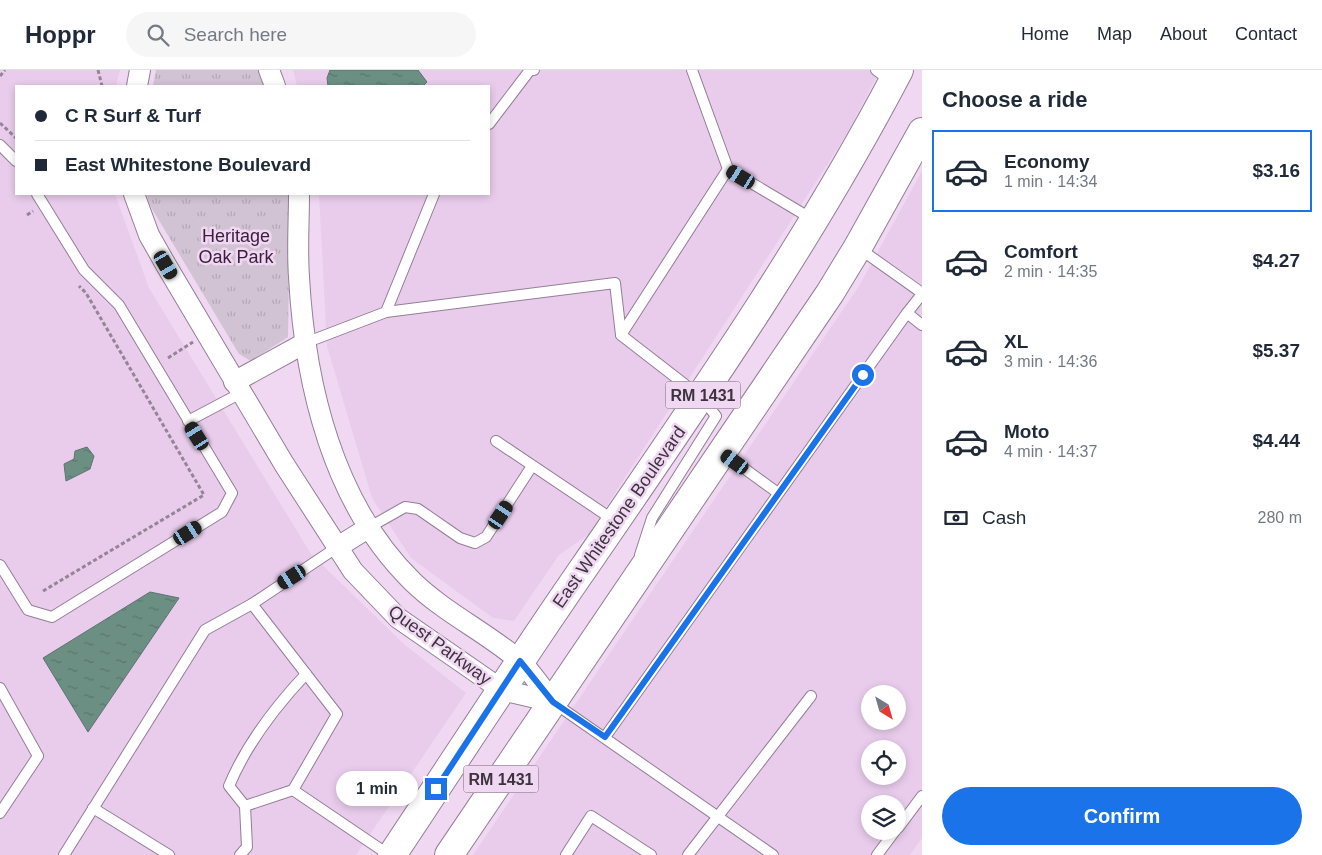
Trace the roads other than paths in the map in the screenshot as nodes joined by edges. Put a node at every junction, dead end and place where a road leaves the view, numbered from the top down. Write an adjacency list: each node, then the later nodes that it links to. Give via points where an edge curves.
1 (140, 70): 6 (street)
2 (269, 70): 7 (street)
3 (534, 70): 8 (lane, via 530,70)
4 (692, 70): 12 (lane)
5 (889, 74): 17 (main road, East Whitestone Boulevard / RM 1431)
6 (137, 85)
7 (275, 85)
8 (490, 123)
9 (922, 132): 18 (main road, RM 1431)
10 (0, 145): 11 (lane)
11 (15, 160)
12 (728, 169): 17 (lane); 23 (lane)
13 (38, 195): 27 (lane, via 84,270 119,304)
14 (134, 195): 25 (street, Quest Parkway, via 149,235)
15 (299, 195): 24 (street, Quest Parkway, via 298,275)
16 (434, 195): 20 (lane)
17 (816, 221): 26 (main road, East Whitestone Boulevard / RM 1431)
18 (858, 248): 19 (lane); 29 (main road, RM 1431)
19 (922, 294): 21 (lane)
20 (386, 312): 23 (lane, via 615,282); 24 (lane)
21 (907, 313): 22 (lane); 31 (lane)
22 (922, 324)
23 (621, 335): 26 (lane)
24 (305, 343): 25 (street); 33 (street, Quest Parkway, via 318,406 333,454)
25 (238, 387): 27 (lane); 34 (street, Quest Parkway)
26 (701, 397): 32 (main road, East Whitestone Boulevard / RM 1431); 36 (lane, via 716,416 652,518)
27 (188, 421): 35 (lane, via 232,493 222,512 52,617 28,610)
28 (496, 441): 30 (lane)
29 (722, 452): 31 (lane); 36 (main road, RM 1431)
30 (532, 466): 32 (lane); 33 (lane, via 486,537 475,543 460,538 418,509 405,508)
31 (778, 493): 44 (lane)
32 (616, 522): 38 (main road, East Whitestone Boulevard / RM 1431)
33 (368, 528): 34 (street); 38 (street, Quest Parkway, via 391,558 434,602)
34 (336, 548): 37 (lane); 41 (street, Quest Parkway, via 353,571 398,618)
35 (0, 564)
36 (628, 591): 43 (main road, RM 1431)
37 (252, 604): 39 (lane); 48 (lane, via 206,630)
38 (520, 661): 41 (main road, East Whitestone Boulevard / RM 1431); 43 (street, Quest Parkway)
39 (306, 674): 45 (lane, via 337,714); 47 (lane, via 280,701 237,766 229,786)
40 (0, 688): 49 (lane, via 38,756)
41 (502, 690): 43 (street, Quest Parkway); 56 (main road, East Whitestone Boulevard / RM 1431)
42 (811, 696): 51 (lane)
43 (553, 702): 44 (lane); 57 (main road, RM 1431)
44 (605, 737): 51 (lane)
45 (293, 790): 47 (lane); 56 (lane)
46 (922, 796): 50 (lane)
47 (244, 806): 55 (lane, via 247,847)
48 (93, 808): 53 (lane); 54 (lane)
49 (0, 813)
50 (906, 817)
51 (716, 818): 60 (lane); 61 (lane)
52 (888, 840): 62 (lane)
53 (64, 855)
54 (169, 855)
55 (240, 855)
56 (390, 855)
57 (449, 855)
58 (566, 855): 59 (lane, via 591,816)
59 (651, 855)
60 (688, 855)
61 (773, 855)
62 (877, 855)

